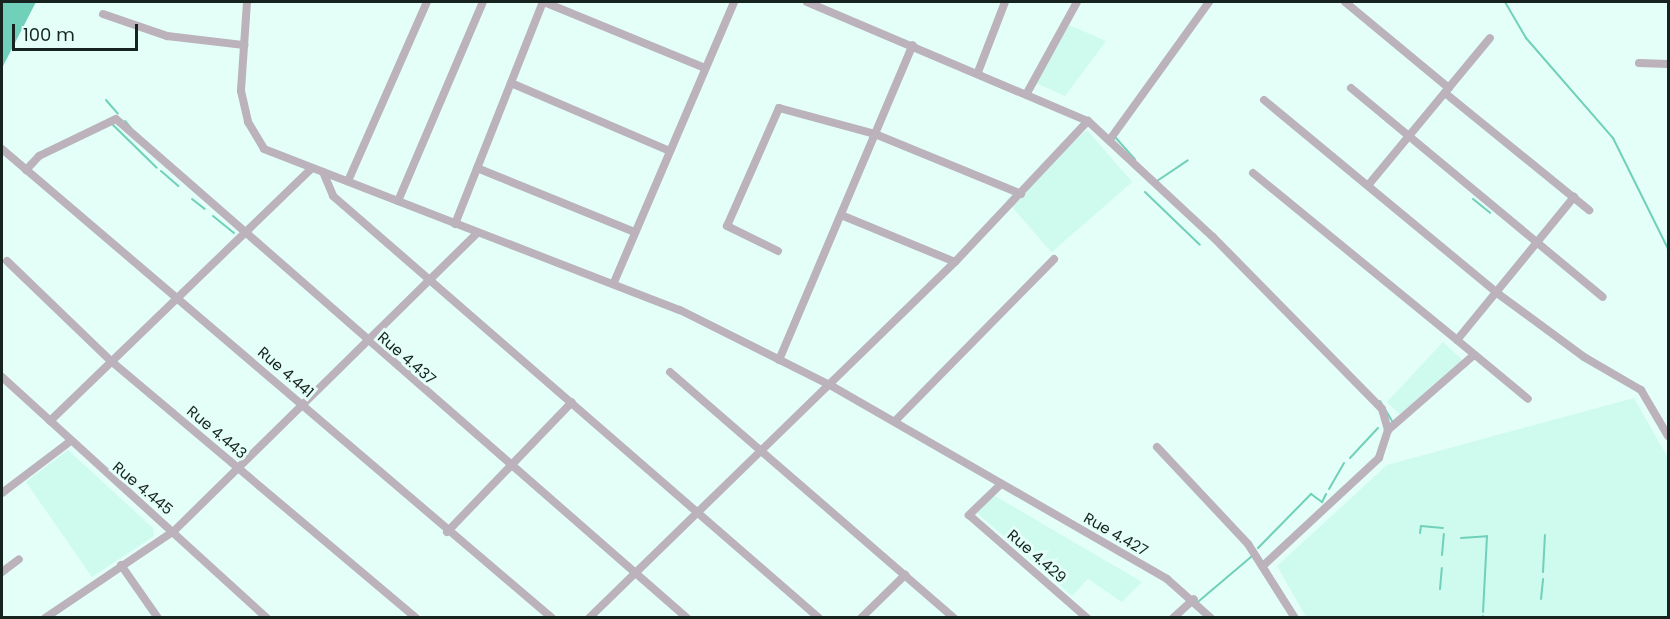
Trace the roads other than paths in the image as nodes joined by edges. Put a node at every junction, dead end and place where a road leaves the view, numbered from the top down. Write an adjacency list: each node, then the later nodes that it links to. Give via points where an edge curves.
1 (247, 2): 13 (street, Rue 4.427)
2 (427, 2): 35 (street)
3 (483, 2): 39 (street)
4 (544, 2): 17 (street); 19 (street)
5 (734, 2): 17 (street)
6 (807, 2): 14 (street)
7 (1005, 2): 18 (street)
8 (1077, 2): 22 (street)
9 (1209, 2): 27 (street)
10 (1345, 2): 21 (street)
11 (103, 14): 13 (street, via 167,36)
12 (1490, 38): 21 (street)
13 (244, 45): 30 (street, Rue 4.427, via 241,91 248,122 264,149)
14 (913, 45): 18 (street); 25 (street)
15 (1639, 63): 16 (street)
16 (1668, 63)
17 (705, 69): 29 (street)
18 (978, 72): 22 (street)
19 (511, 83): 29 (street); 31 (street)
20 (1351, 88): 26 (street)
21 (1447, 91): 26 (street); 38 (street)
22 (1027, 93): 24 (street)
23 (1264, 100): 36 (street)
24 (1088, 120): 27 (street); 37 (street)
25 (875, 134): 37 (street); 41 (street); 47 (street, via 779,108 727,226)
26 (1409, 136): 36 (street); 46 (street)
27 (1111, 138): 69 (street, via 1374,401)
28 (2, 149): 32 (street, Rue 4.441)
29 (670, 151): 43 (street)
30 (312, 168): 33 (street, Rue 4.427); 45 (street)
31 (477, 168): 42 (street); 43 (street)
32 (26, 170): 45 (street, Rue 4.437, via 39,156 111,120); 54 (street, Rue 4.441)
33 (323, 172): 35 (street, Rue 4.427); 51 (street, via 333,196)
34 (1253, 173): 56 (street)
35 (348, 181): 39 (street, Rue 4.427)
36 (1371, 183): 53 (street)
37 (1020, 194): 50 (street)
38 (1574, 197): 40 (street); 46 (street)
39 (398, 201): 42 (street, Rue 4.427)
40 (1589, 210)
41 (841, 215): 50 (street); 59 (street)
42 (455, 224): 44 (street, Rue 4.427)
43 (635, 232): 52 (street)
44 (477, 233): 51 (street); 52 (street, Rue 4.427)
45 (243, 234): 54 (street); 57 (street, Rue 4.437)
46 (1535, 244): 53 (street); 55 (street)
47 (778, 251)
48 (1054, 259): 68 (street)
49 (7, 261): 60 (street, Rue 4.443)
50 (955, 262): 63 (street)
51 (430, 279): 57 (street); 65 (street)
52 (615, 280): 59 (street, Rue 4.427)
53 (1497, 293): 56 (street); 70 (street, via 1584,357 1641,390)
54 (179, 296): 60 (street); 66 (street, Rue 4.441)
55 (1603, 297)
56 (1457, 340): 58 (street)
57 (368, 341): 66 (street); 74 (street, Rue 4.437)
58 (1474, 355): 64 (street); 69 (street)
59 (779, 360): 63 (street, Rue 4.427)
60 (111, 361): 67 (street); 75 (street, Rue 4.443)
61 (670, 372): 73 (street)
62 (2, 377): 67 (street, Rue 4.445)
63 (830, 385): 68 (street, Rue 4.427); 73 (street)
64 (1528, 399)
65 (572, 402): 74 (street); 78 (street)
66 (302, 404): 75 (street); 80 (street, Rue 4.441)
67 (50, 421): 71 (street, Rue 4.445)
68 (895, 421): 76 (street, Rue 4.427)
69 (1388, 430): 83 (street, via 1379,458)
70 (1668, 436)
71 (68, 443): 77 (street); 79 (street, Rue 4.445)
72 (1157, 447): 83 (street)
73 (762, 452): 78 (street); 86 (street)
74 (509, 463): 80 (street); 85 (street, Rue 4.437)
75 (238, 466): 79 (street); 91 (street, Rue 4.443)
76 (1001, 484): 87 (street, Rue 4.427); 98 (street, Rue 4.429, via 969,515)
77 (2, 493)
78 (699, 513): 85 (street); 95 (street)
79 (174, 531): 82 (street); 90 (street, Rue 4.445)
80 (447, 532): 92 (street, Rue 4.441)
81 (19, 559): 84 (street)
82 (121, 565): 88 (street); 89 (street)
83 (1264, 565): 101 (street)
84 (2, 572)
85 (635, 573): 93 (street); 94 (street, Rue 4.437)
86 (904, 575): 96 (street); 97 (street)
87 (1194, 599): 99 (street); 100 (street, Rue 4.427)
88 (45, 618)
89 (158, 618)
90 (267, 618)
91 (416, 618)
92 (552, 618)
93 (590, 618)
94 (687, 618)
95 (819, 618)
96 (861, 618)
97 (954, 618)
98 (1087, 618)
99 (1173, 618)
100 (1210, 618)
101 (1295, 618)

